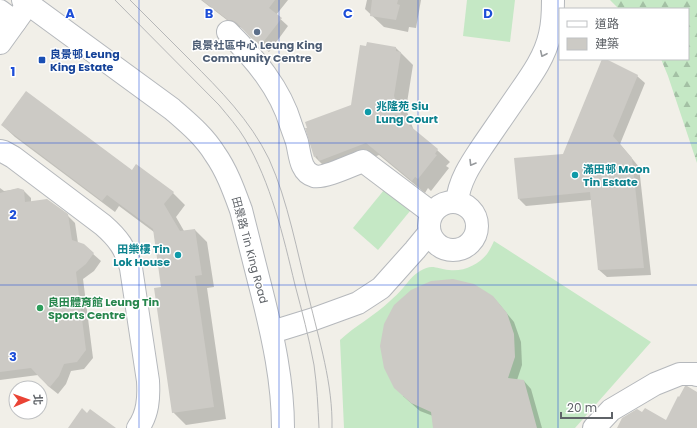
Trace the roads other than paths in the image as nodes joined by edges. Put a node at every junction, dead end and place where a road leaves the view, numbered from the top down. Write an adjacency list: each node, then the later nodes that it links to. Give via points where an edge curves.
1 (553, 0): 7 (street, one-way to 7, via 550,35 544,52 462,180)
2 (26, 2): 3 (street); 9 (street, 田景路 Tin King Road, via 172,109 191,125 216,154 240,210)
3 (8, 17): 5 (street)
4 (228, 32): 8 (street, via 271,82 290,122 306,172 314,176 323,176 363,161)
5 (0, 43)
6 (0, 151): 11 (street, via 13,157 103,225 125,250 131,268 149,392 146,415)
7 (457, 202): 8 (street, via 449,201 434,209); 8 (street, via 472,210 476,219 475,235 464,248 447,250 433,241)
8 (431, 223): 9 (street, via 415,250 381,288 358,303)
9 (272, 332): 12 (street, 田景路 Tin King Road, via 281,384)
10 (697, 375): 13 (street, via 680,374 655,384 610,410)
11 (138, 428)
12 (283, 428)
13 (594, 428)

